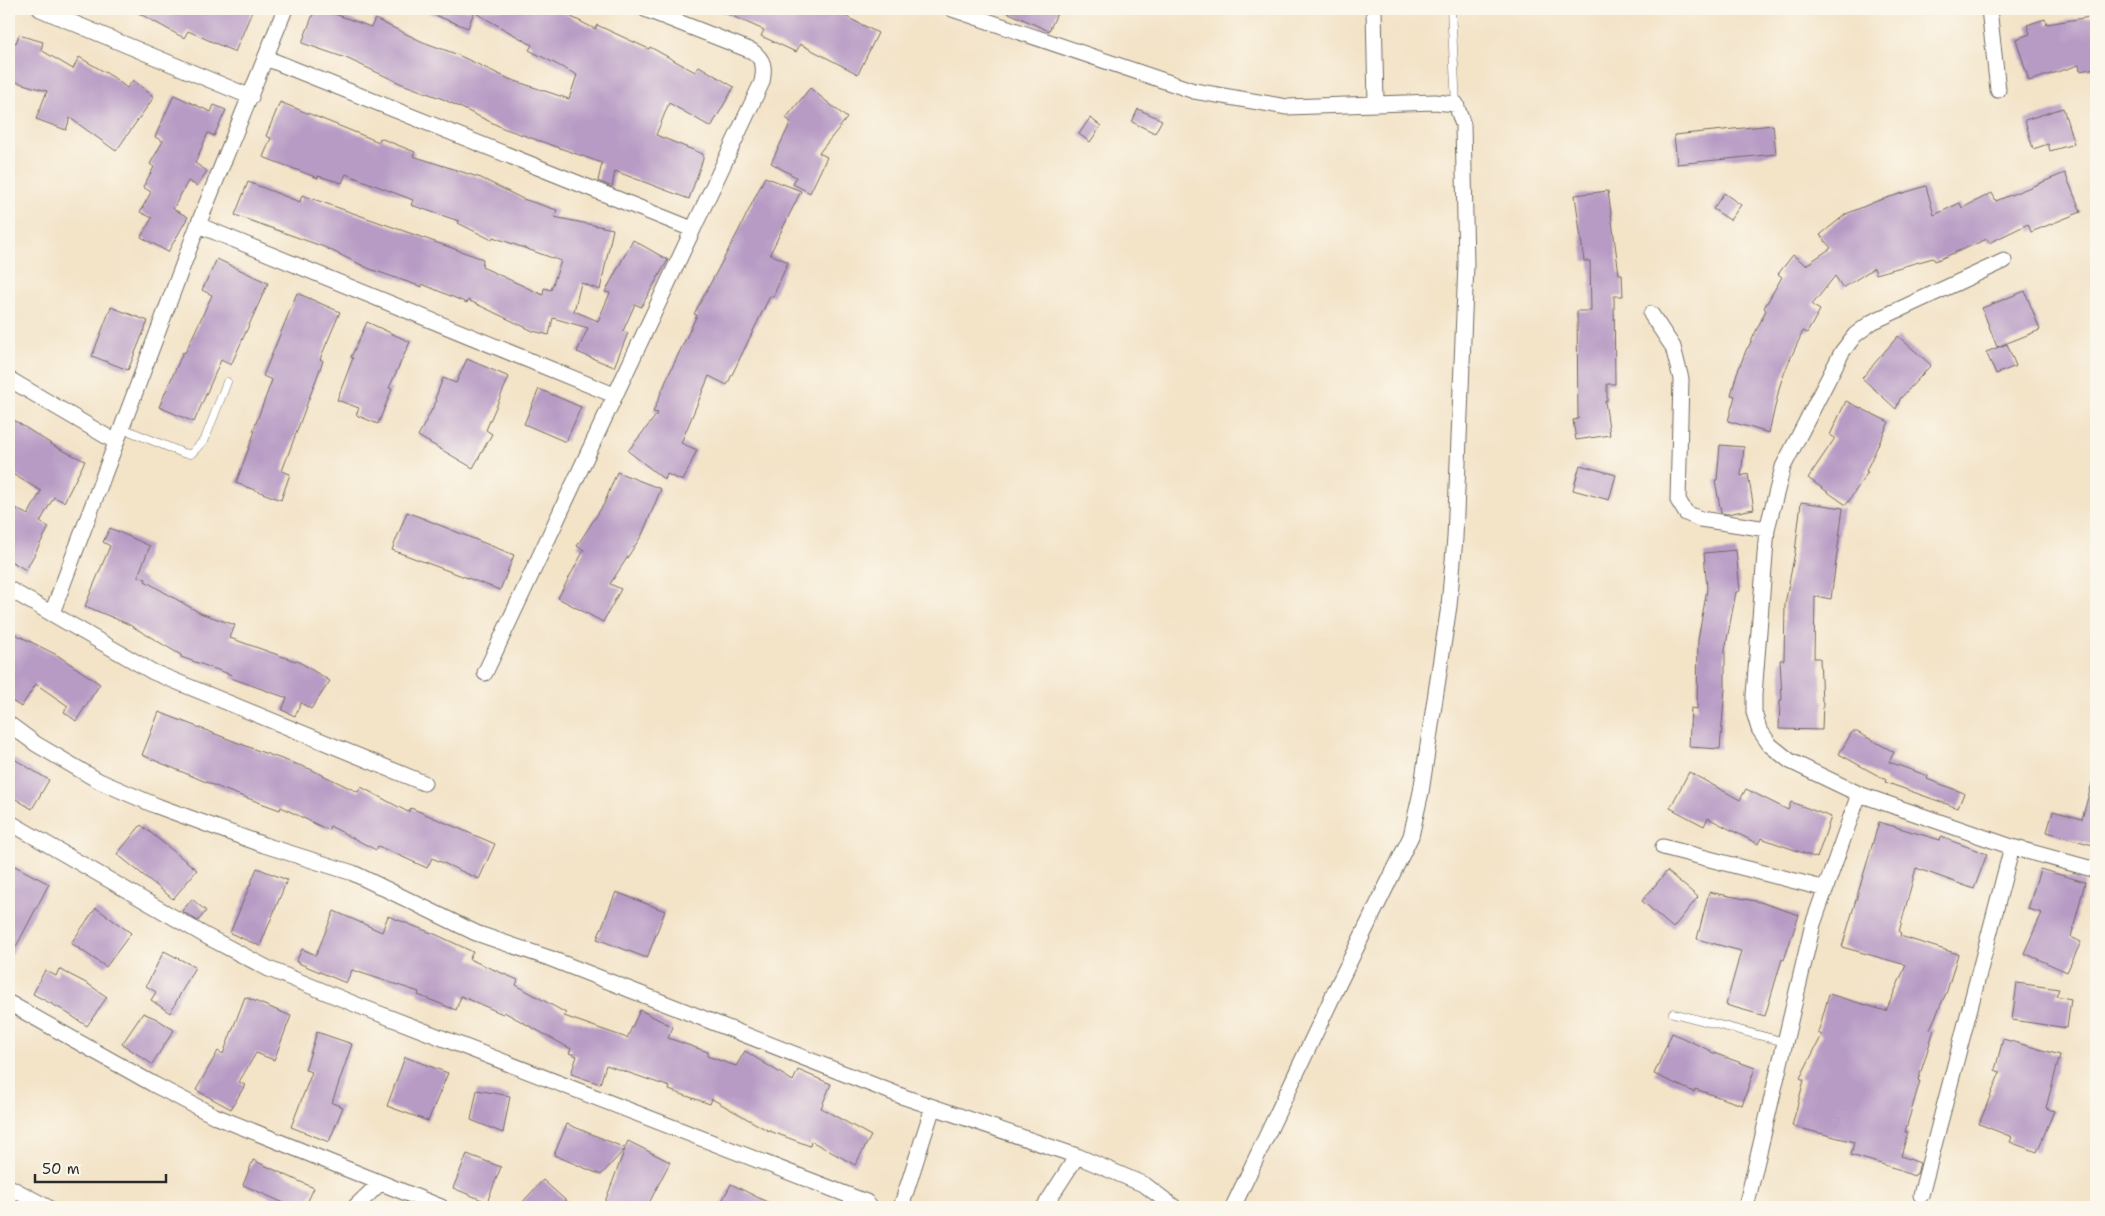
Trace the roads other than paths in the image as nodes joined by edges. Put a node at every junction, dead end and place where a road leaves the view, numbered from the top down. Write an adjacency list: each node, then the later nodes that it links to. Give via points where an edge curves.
1 (40, 9): 10 (street)
2 (285, 9): 8 (street)
3 (645, 9): 14 (street, via 752,51 762,58 765,68 762,82)
4 (952, 9): 11 (street, via 1194,91 1287,107)
5 (1374, 9): 11 (street)
6 (1451, 9): 12 (lane)
7 (1988, 9): 9 (street)
8 (266, 58): 10 (street); 14 (street)
9 (1998, 90)
10 (251, 97): 13 (street)
11 (1376, 104): 12 (street)
12 (1456, 104): 48 (street, via 1463,125 1466,264 1455,528 1448,606 1421,792 1411,836)
13 (198, 225): 19 (street); 20 (street)
14 (692, 229): 19 (street)
15 (2004, 261): 21 (street, via 1872,322 1855,335 1842,352 1783,467)
16 (1651, 314): 21 (street, via 1672,347 1681,379 1678,500 1686,512 1700,519)
17 (9, 379): 20 (street)
18 (227, 382): 20 (lane, via 205,440 191,454)
19 (614, 395): 24 (street)
20 (119, 435): 23 (street)
21 (1767, 529): 27 (street, via 1754,696 1759,729 1770,745 1790,762)
22 (9, 590): 23 (street)
23 (52, 612): 26 (street, via 154,672)
24 (485, 673)
25 (9, 724): 36 (street, via 99,782 264,845 353,873 483,936 549,958)
26 (424, 783)
27 (1859, 794): 30 (street); 32 (street)
28 (9, 822): 44 (street, via 269,969 866,1202)
29 (1663, 847): 32 (street)
30 (2012, 847): 31 (street); 40 (street)
31 (2096, 870)
32 (1826, 889): 35 (street, via 1813,924)
33 (9, 1003): 38 (street, via 215,1116)
34 (1673, 1013): 35 (lane)
35 (1786, 1042): 49 (street)
36 (932, 1107): 37 (street); 45 (street)
37 (1077, 1156): 46 (street); 47 (street, via 1145,1185)
38 (380, 1183): 42 (street); 43 (street)
39 (9, 1187): 41 (street)
40 (1921, 1196)
41 (47, 1207)
42 (355, 1207)
43 (441, 1207)
44 (870, 1207)
45 (900, 1207)
46 (1044, 1207)
47 (1174, 1207)
48 (1234, 1207)
49 (1746, 1207)

